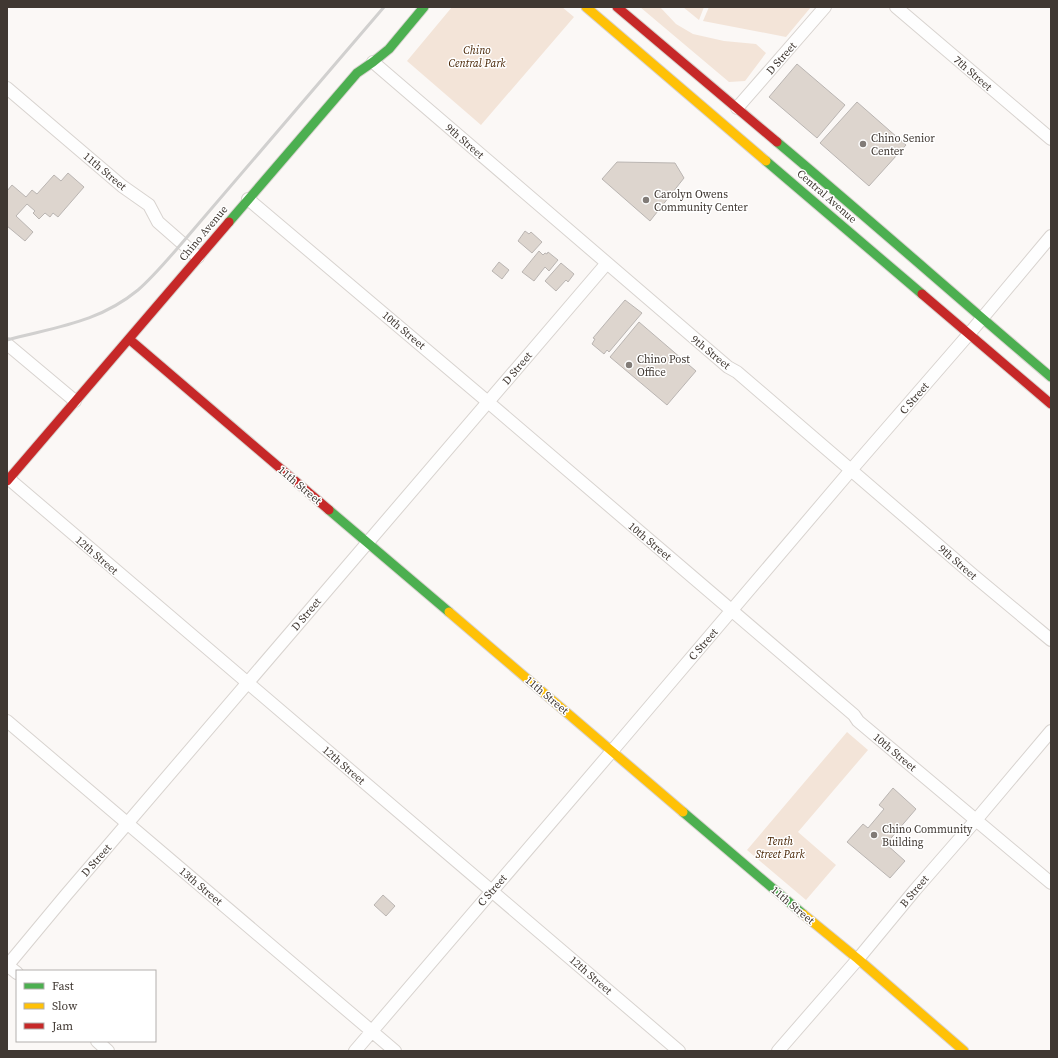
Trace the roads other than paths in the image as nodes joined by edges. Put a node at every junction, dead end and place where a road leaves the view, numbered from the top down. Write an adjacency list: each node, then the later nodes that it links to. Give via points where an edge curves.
1 (424, 7): 6 (main road, Chino Avenue)
2 (586, 7): 7 (main road, Central Avenue)
3 (617, 7): 10 (main road, Central Avenue)
4 (825, 7): 10 (street, D Street)
5 (896, 7): 11 (street, 7th Street)
6 (373, 62): 12 (main road, Chino Avenue, via 356,73); 15 (street, 9th Street)
7 (666, 75): 8 (main road); 17 (main road, Central Avenue)
8 (681, 78)
9 (7, 88): 14 (street, 11th Street, via 122,186 149,205 158,222)
10 (732, 110): 16 (main road, Central Avenue, via 860,212)
11 (1051, 139)
12 (248, 199): 14 (main road, Chino Avenue); 22 (street, 10th Street)
13 (1051, 236): 16 (street, C Street)
14 (198, 257): 18 (main road, Chino Avenue)
15 (607, 263): 22 (street, D Street); 24 (street, 9th Street)
16 (982, 319): 17 (street, C Street); 20 (main road, Central Avenue)
17 (969, 334): 23 (main road, Central Avenue); 24 (street, C Street)
18 (129, 339): 21 (main road, Chino Avenue); 26 (main road, 11th Street)
19 (7, 344): 21 (street)
20 (1051, 377)
21 (75, 401): 25 (main road, Chino Avenue)
22 (488, 402): 26 (street, D Street); 27 (street, 10th Street)
23 (1051, 404)
24 (851, 470): 27 (street, C Street); 28 (street, 9th Street)
25 (8, 480): 29 (street, 12th Street)
26 (368, 542): 29 (street, D Street); 32 (main road, 11th Street)
27 (732, 610): 32 (street, C Street); 33 (street, 10th Street)
28 (1051, 640)
29 (248, 683): 34 (street, D Street); 36 (street, 12th Street)
30 (7, 721): 34 (street, 13th Street)
31 (1051, 731): 33 (street, B Street)
32 (612, 750): 36 (street, C Street); 37 (main road, 11th Street)
33 (976, 820): 35 (street, 10th Street); 37 (street, B Street)
34 (127, 824): 38 (street, D Street); 40 (street, 13th Street)
35 (1051, 883)
36 (492, 890): 40 (street, C Street); 45 (street, 12th Street)
37 (858, 959): 46 (street, B Street); 47 (main road, 11th Street)
38 (7, 965): 39 (street)
39 (16, 972)
40 (372, 1031): 43 (street, C Street); 44 (street, 13th Street)
41 (97, 1042): 42 (street)
42 (108, 1051)
43 (355, 1051)
44 (396, 1051)
45 (679, 1051)
46 (778, 1051)
47 (964, 1051)

